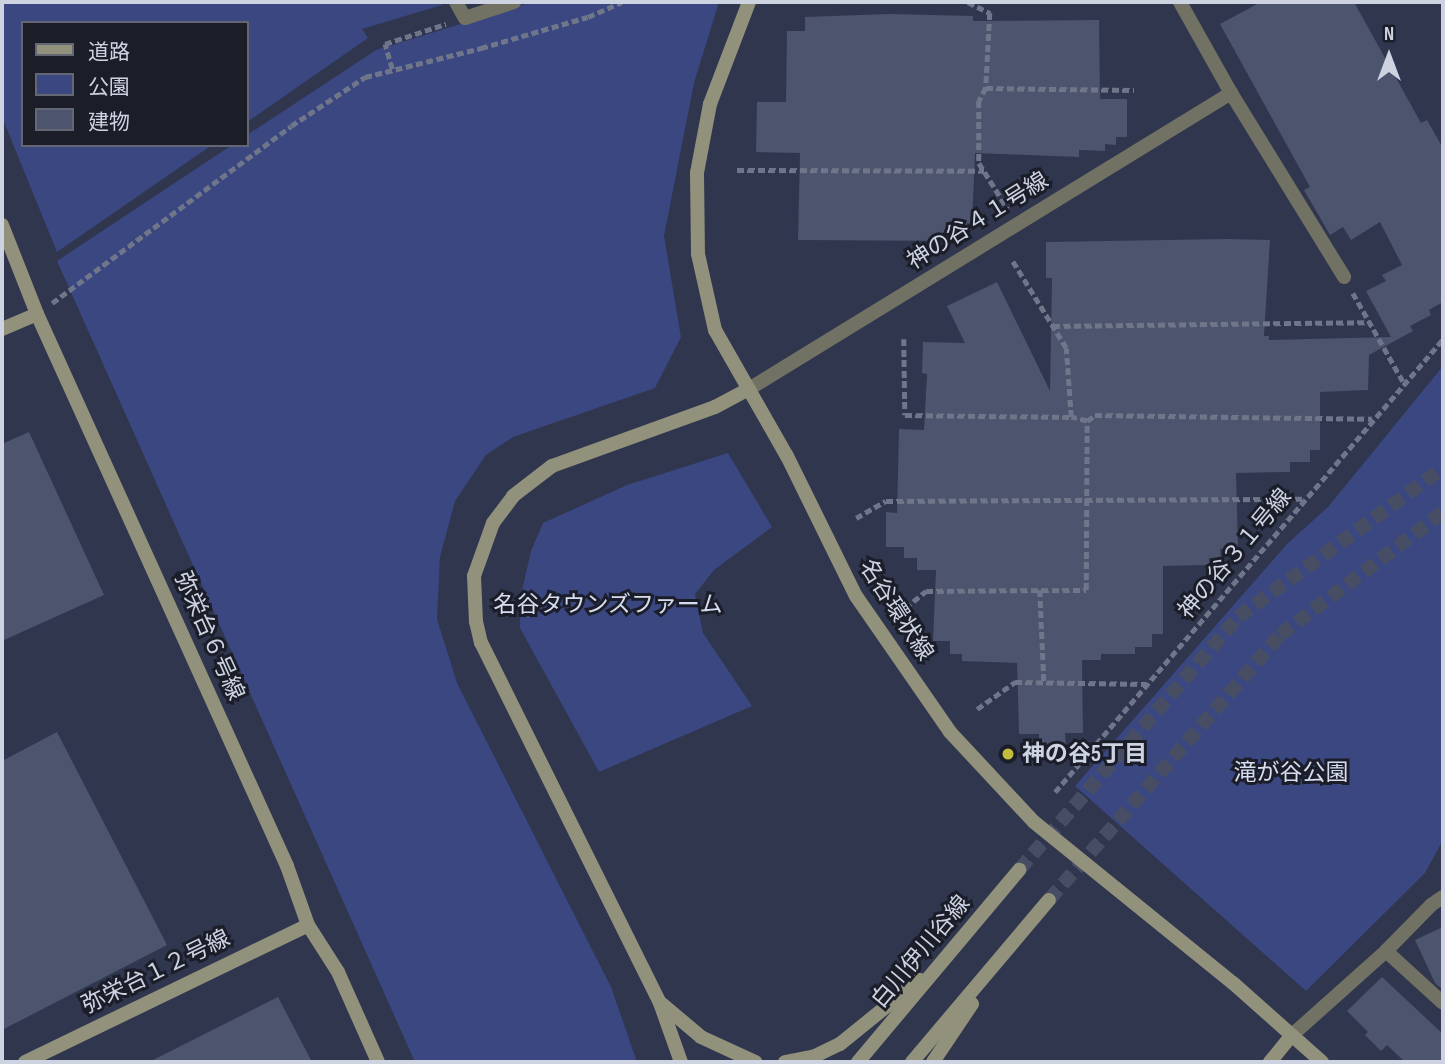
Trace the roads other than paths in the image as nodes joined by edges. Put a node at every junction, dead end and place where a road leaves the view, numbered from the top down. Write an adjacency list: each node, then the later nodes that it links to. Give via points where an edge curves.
1 (456, 2): 2 (street, via 465,18)
2 (514, 2)
3 (749, 2): 10 (street, 名谷環状線, via 710,104 697,173 698,254 715,330)
4 (1180, 2): 5 (street)
5 (1231, 93): 7 (street); 10 (street, 神の谷４１号線)
6 (2, 225): 8 (street, 弥栄台６号線)
7 (1344, 277)
8 (37, 314): 9 (street); 14 (street, 弥栄台６号線, via 282,853)
9 (2, 329)
10 (749, 389): 18 (street, via 715,407 552,467 513,496 493,523 474,576 481,643); 20 (street, 名谷環状線, via 856,596 950,733 1034,822 1233,983)
11 (1018, 870): 17 (street, 白川伊川谷線)
12 (1443, 897): 16 (street)
13 (1049, 900): 15 (street)
14 (308, 925): 21 (street, 弥栄台１２号線); 22 (street, 弥栄台６号線, via 338,972)
15 (1012, 945): 27 (street); 28 (street)
16 (1386, 951): 19 (street); 20 (street)
17 (941, 964): 25 (street, via 840,1044 815,1056); 26 (street, 白川伊川谷線)
18 (660, 1003): 23 (street); 24 (street, via 701,1037)
19 (1443, 1003)
20 (1291, 1036): 29 (street); 30 (street, 名谷環状線)
21 (25, 1062)
22 (379, 1062)
23 (681, 1062)
24 (755, 1062)
25 (785, 1062)
26 (858, 1062)
27 (912, 1062)
28 (933, 1062)
29 (1270, 1062)
30 (1322, 1062)

